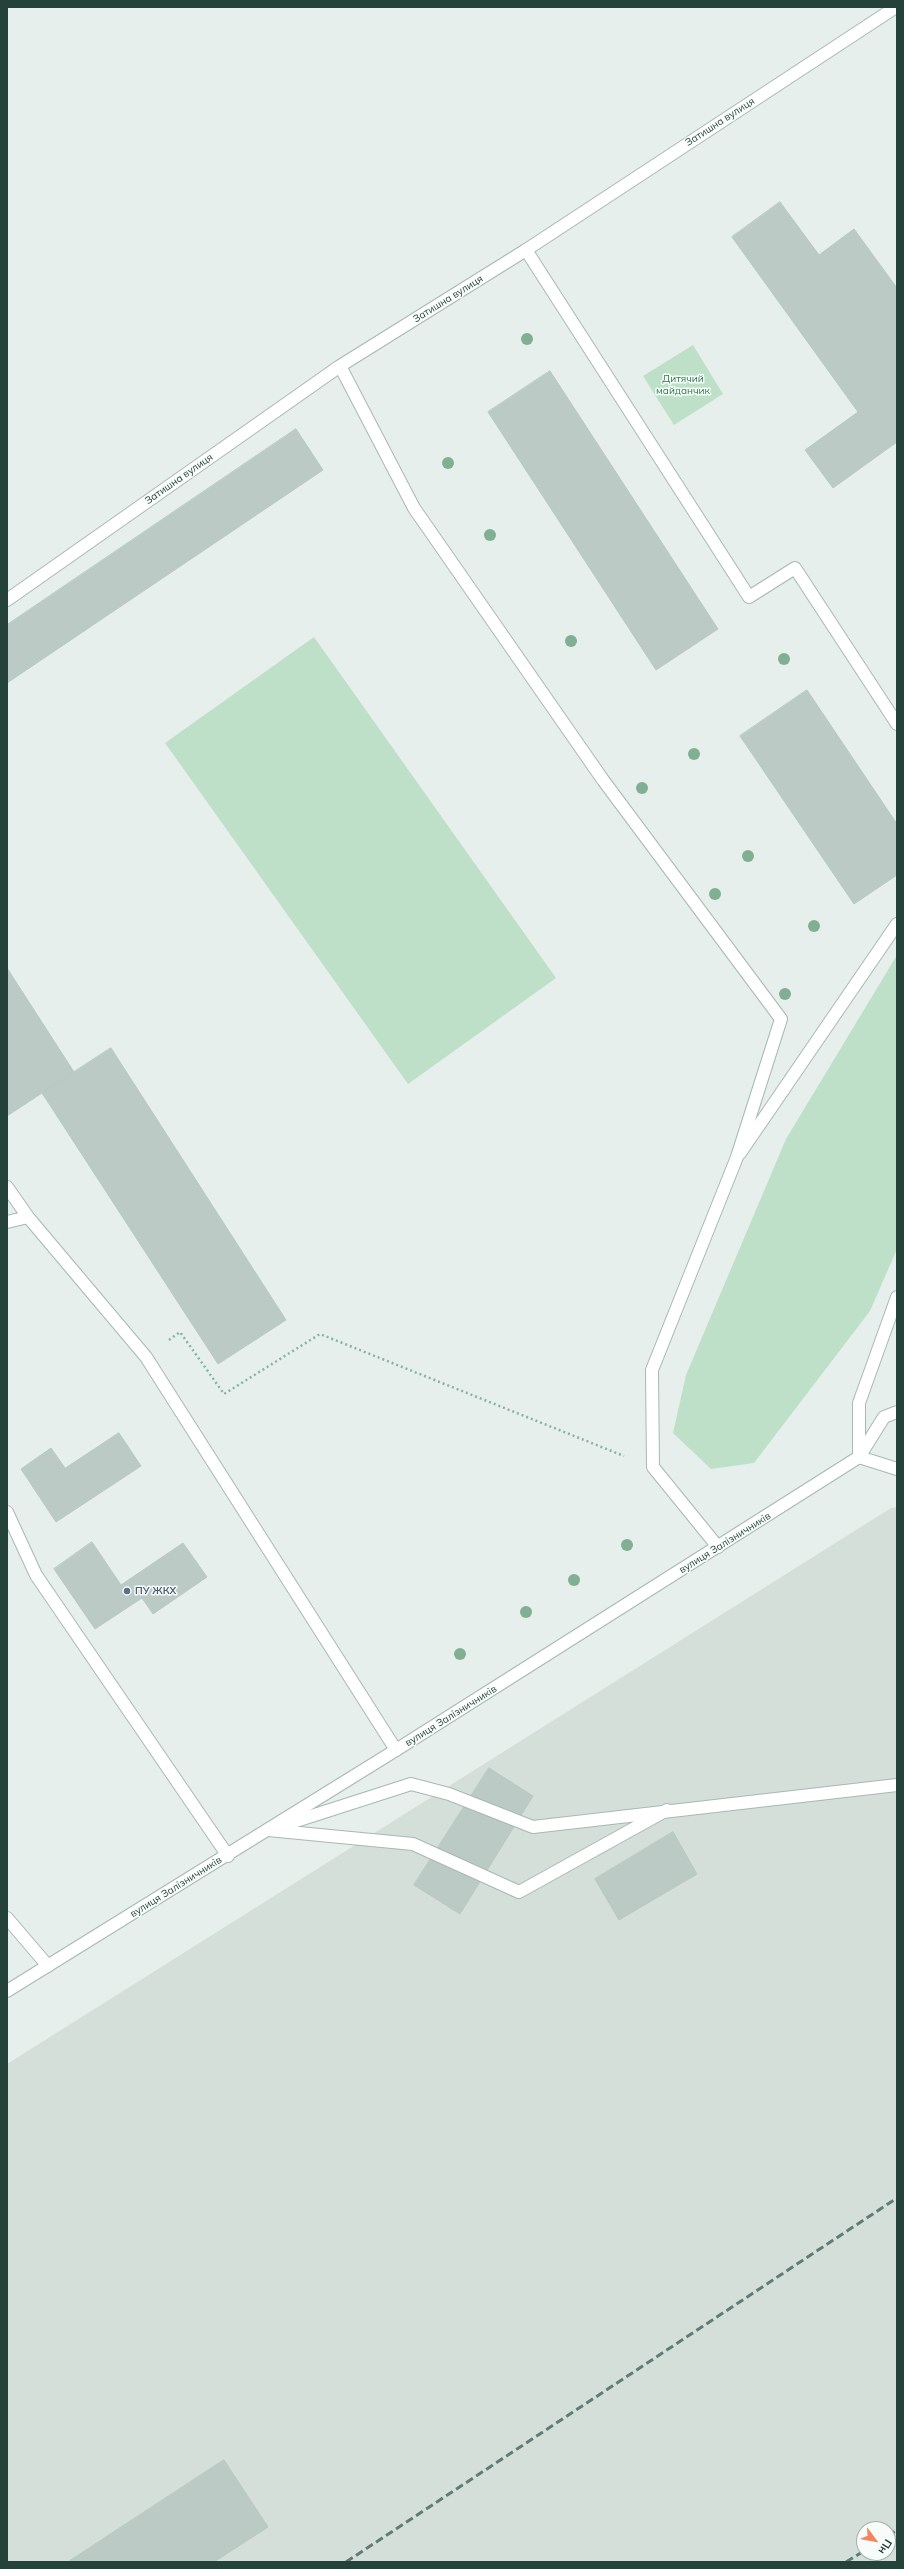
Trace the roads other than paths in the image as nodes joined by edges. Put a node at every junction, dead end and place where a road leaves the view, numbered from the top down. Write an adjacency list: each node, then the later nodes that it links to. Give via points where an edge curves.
1 (896, 7): 2 (street, Затишна вулиця)
2 (526, 250): 3 (street, Затишна вулиця); 5 (street, via 749,597 795,568)
3 (340, 366): 4 (street, Затишна вулиця); 7 (street, via 414,508 603,780 781,1018)
4 (7, 600)
5 (897, 724)
6 (897, 924): 7 (street)
7 (737, 1157): 16 (street, via 652,1370 653,1467)
8 (7, 1187): 9 (street)
9 (28, 1217): 10 (street); 17 (street, via 146,1357)
10 (7, 1222)
11 (897, 1297): 13 (street, via 859,1403)
12 (897, 1412): 13 (street, via 884,1417)
13 (859, 1457): 14 (street); 16 (street, вулиця Залізничників)
14 (897, 1469)
15 (7, 1512): 21 (street, via 36,1575)
16 (718, 1547): 17 (street, вулиця Залізничників)
17 (396, 1750): 20 (street, вулиця Залізничників)
18 (897, 1785): 19 (street)
19 (667, 1810): 20 (street, via 533,1827 448,1794 411,1784); 20 (street, via 519,1892 413,1844)
20 (268, 1830): 21 (street, вулиця Залізничників)
21 (228, 1856): 23 (street, вулиця Залізничників)
22 (7, 1918): 23 (street)
23 (48, 1966): 24 (street, вулиця Залізничників)
24 (7, 1991)

